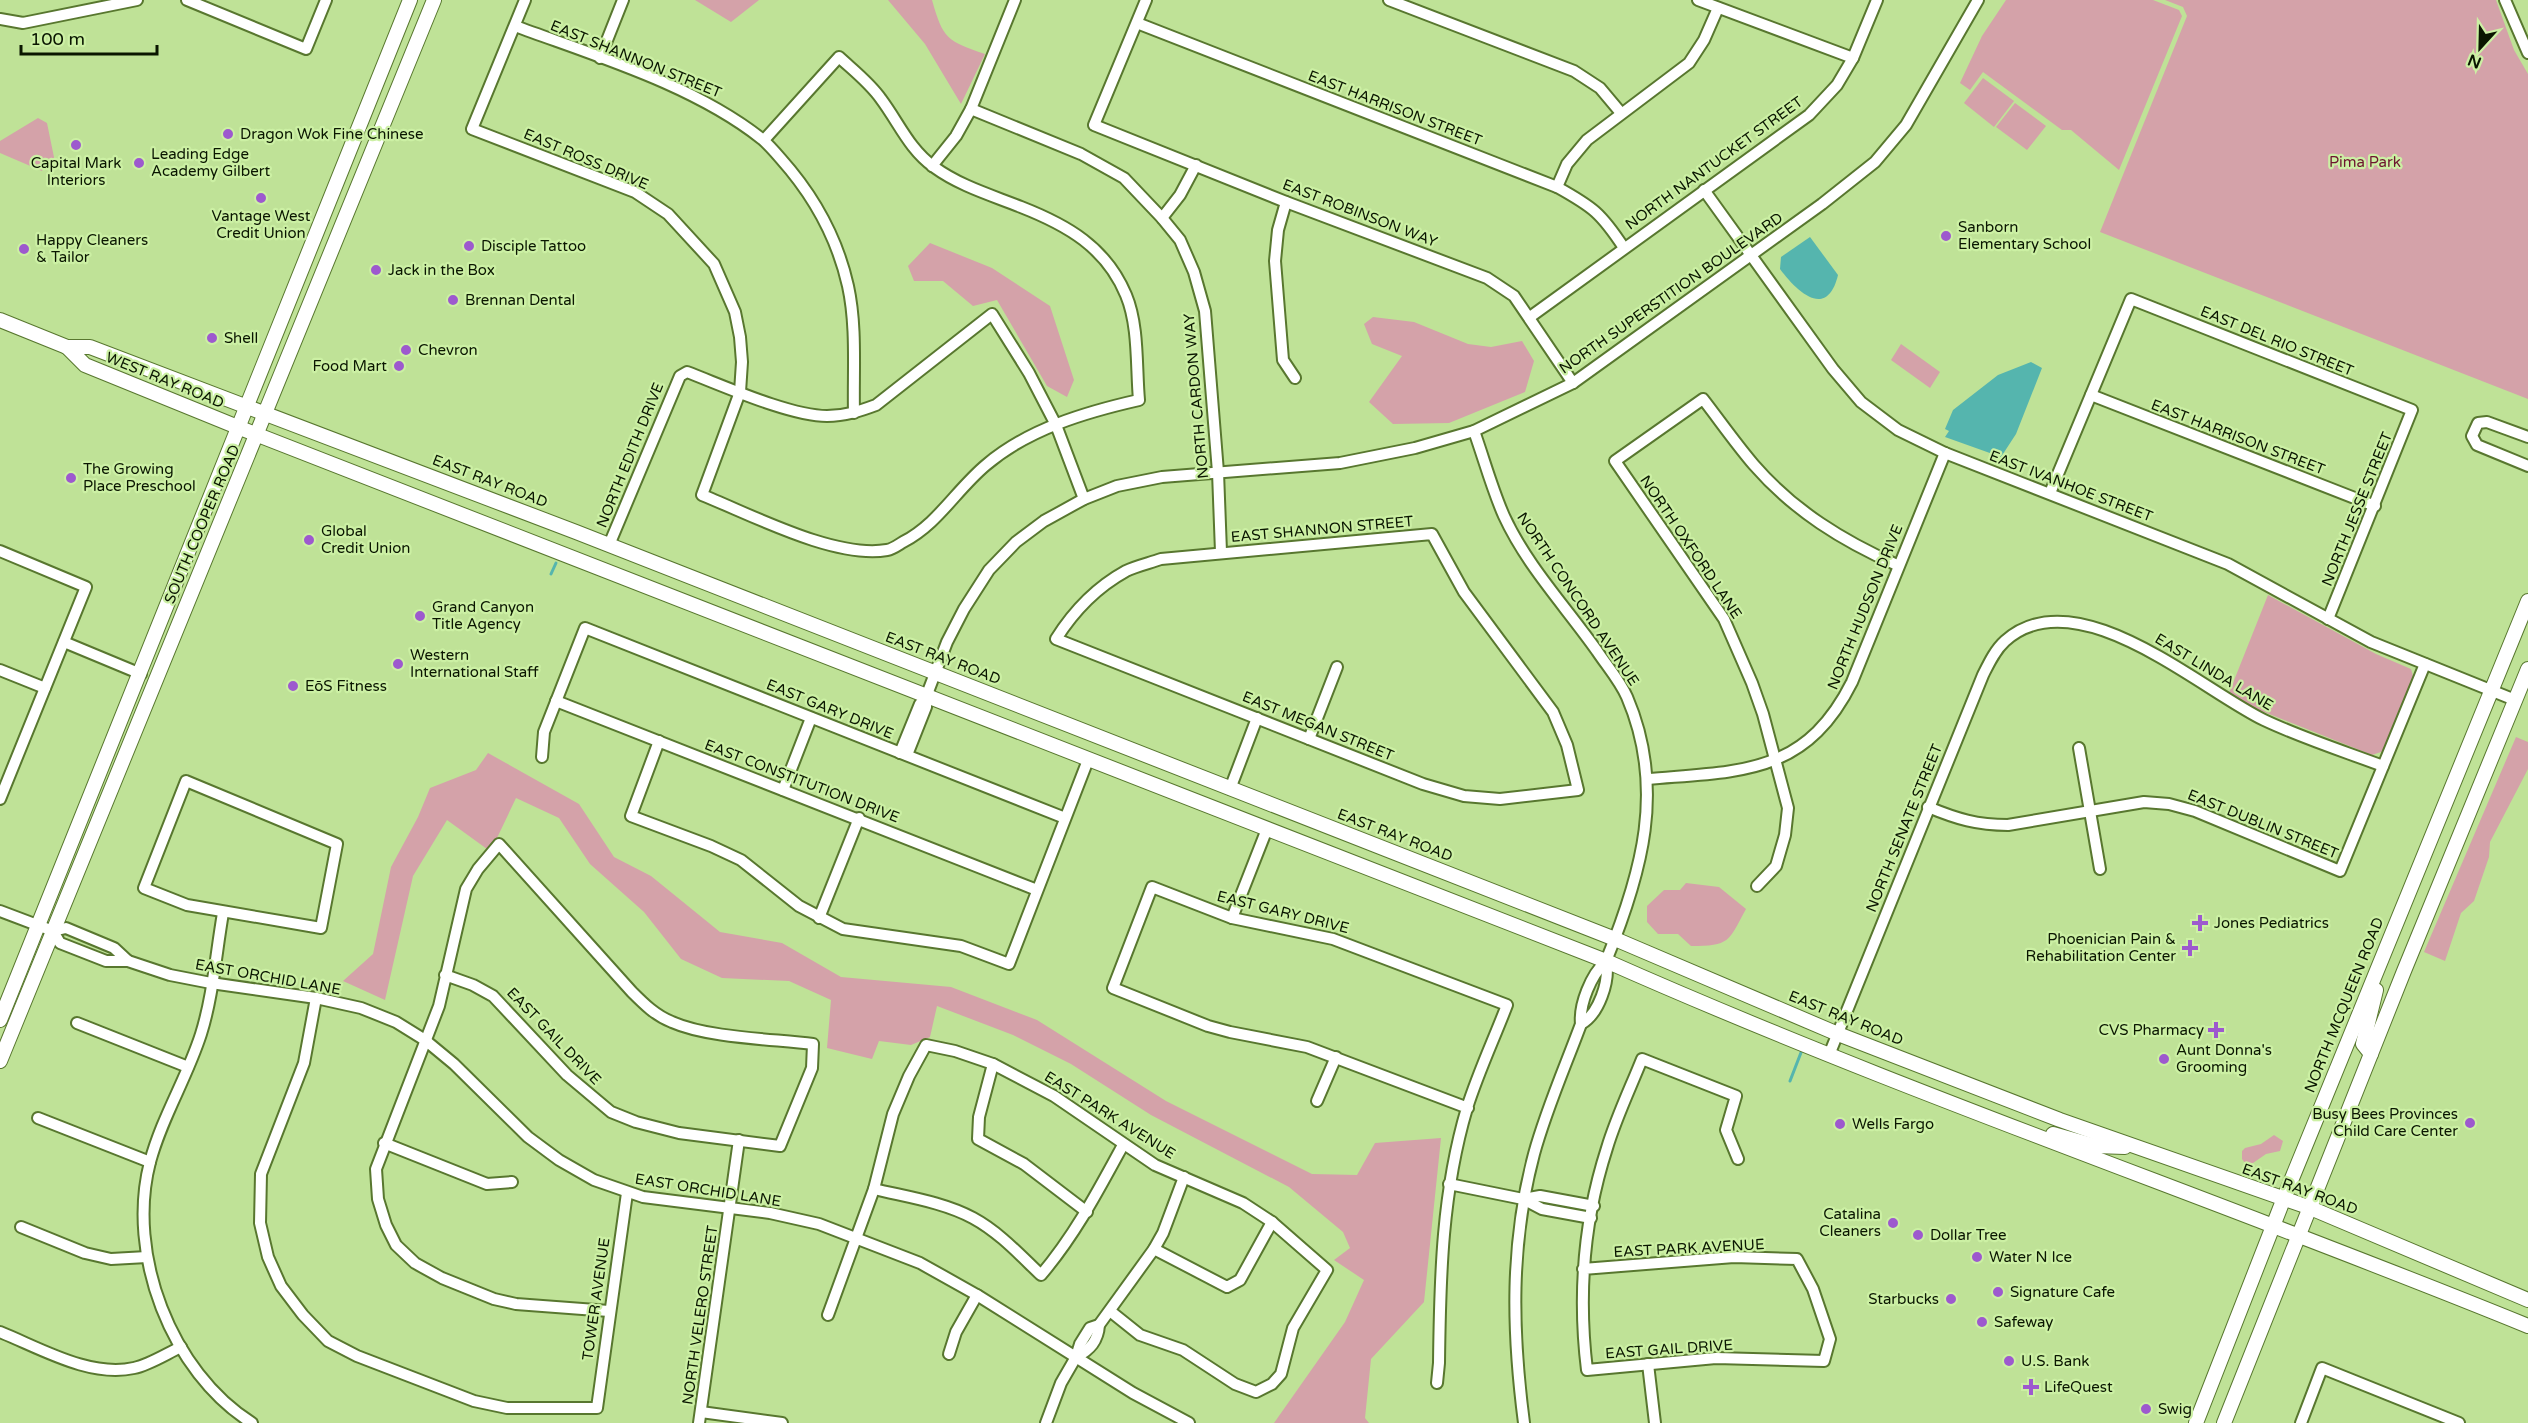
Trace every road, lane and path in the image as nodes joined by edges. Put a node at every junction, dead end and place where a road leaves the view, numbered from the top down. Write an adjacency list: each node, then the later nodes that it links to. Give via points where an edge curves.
1 (137, 0): 15 (street)
2 (188, 0): 3 (street, via 306,49)
3 (326, 0)
4 (410, 0): 26 (main road, SOUTH COOPER ROAD)
5 (434, 0): 29 (main road, SOUTH COOPER ROAD)
6 (525, 0): 19 (street)
7 (623, 0): 21 (street)
8 (1015, 0): 23 (street)
9 (1146, 0): 18 (street)
10 (1389, 0): 24 (street, via 1574,71 1600,88)
11 (1698, 0): 16 (street)
12 (1877, 0): 22 (street, NORTH NANTUCKET STREET)
13 (1978, 0): 35 (street, NORTH SUPERSTITION BOULEVARD, via 1906,125 1885,151 1852,182)
14 (2505, 0): 20 (street)
15 (111, 2): 17 (street, via 23,23)
16 (1718, 8): 22 (street); 24 (street, via 1689,63)
17 (0, 20)
18 (1137, 23): 27 (street, EAST ROBINSON WAY, via 1094,125); 30 (street, EAST HARRISON STREET)
19 (515, 26): 21 (street, EAST SHANNON STREET); 41 (street, EAST ROSS DRIVE, via 472,129 635,192 668,214 714,264 735,312 742,362)
20 (2528, 53)
21 (600, 58): 25 (street, EAST SHANNON STREET, via 722,110)
22 (1852, 58): 31 (street, NORTH NANTUCKET STREET, via 1837,85 1809,115)
23 (971, 109): 28 (street); 33 (street, NORTH CARDON WAY, via 1082,154 1124,178)
24 (1621, 113): 30 (street, via 1587,140 1568,164)
25 (764, 140): 28 (street, via 839,57 881,98 914,149); 45 (street, EAST SHANNON STREET, via 820,211 838,249 852,321)
26 (345, 162): 29 (main road); 43 (main road, SOUTH COOPER ROAD)
27 (1196, 165): 32 (street, EAST ROBINSON WAY); 33 (street)
28 (932, 166): 47 (street, via 952,180 1055,220 1085,240 1109,264 1126,296 1139,400)
29 (364, 170): 46 (main road, SOUTH COOPER ROAD)
30 (1557, 187): 34 (street, EAST HARRISON STREET, via 1604,217)
31 (1704, 190): 34 (street, NORTH NANTUCKET STREET); 35 (street, EAST IVANHOE STREET)
32 (1286, 202): 36 (street, EAST ROBINSON WAY, via 1487,278 1514,296); 39 (street, via 1275,261 1283,360)
33 (1162, 218): 54 (street, NORTH CARDON WAY, via 1180,240 1205,311)
34 (1624, 248): 36 (street, NORTH NANTUCKET STREET)
35 (1751, 255): 40 (street, NORTH SUPERSTITION BOULEVARD); 52 (street, EAST IVANHOE STREET, via 1861,402 1898,430)
36 (1530, 317): 40 (street, EAST ROBINSON WAY)
37 (0, 320): 38 (main road, WEST RAY ROAD)
38 (67, 347): 43 (main road, WEST RAY ROAD, via 90,347); 48 (main road, WEST RAY ROAD, via 85,364)
39 (1295, 378)
40 (1573, 383): 49 (street, NORTH SUPERSTITION BOULEVARD)
41 (740, 392): 45 (street, via 809,414 827,417); 47 (street, EAST ROSS DRIVE, via 702,495 821,543 852,551 889,550 918,534 987,464); 60 (street, NORTH EDITH DRIVE, via 687,372 680,376)
42 (2091, 395): 44 (street, EAST DEL RIO STREET, via 2131,299); 55 (street); 57 (street, EAST HARRISON STREET)
43 (247, 408): 46 (main road, EAST RAY ROAD); 48 (main road, SOUTH COOPER ROAD)
44 (2412, 410): 57 (street, NORTH JESSE STREET)
45 (854, 413): 47 (street, via 876,405 992,314)
46 (265, 415): 50 (main road, SOUTH COOPER ROAD); 58 (main road, EAST RAY ROAD)
47 (1056, 425): 56 (street)
48 (240, 428): 50 (main road, WEST RAY ROAD); 74 (main road, SOUTH COOPER ROAD)
49 (1474, 430): 54 (street, NORTH SUPERSTITION BOULEVARD, via 1340,464); 91 (street, NORTH CONCORD AVENUE, via 1504,516 1524,552 1626,695 1641,737)
50 (256, 435): 59 (main road); 75 (main road, SOUTH COOPER ROAD)
51 (2528, 437): 53 (street, via 2487,422 2478,423 2472,436 2478,446)
52 (1945, 453): 55 (street, EAST IVANHOE STREET); 63 (street, NORTH HUDSON DRIVE)
53 (2528, 466)
54 (1218, 472): 56 (street, NORTH SUPERSTITION BOULEVARD, via 1139,481); 62 (street, NORTH CARDON WAY)
55 (2050, 494): 65 (street, EAST IVANHOE STREET, via 2228,564)
56 (1084, 499): 73 (street, NORTH SUPERSTITION BOULEVARD, via 1044,521 989,570 958,619)
57 (2375, 506): 65 (street, NORTH JESSE STREET)
58 (511, 508): 59 (main road); 60 (main road, EAST RAY ROAD)
59 (501, 531): 78 (main road)
60 (609, 545): 73 (main road, EAST RAY ROAD)
61 (0, 551): 68 (street, via 86,587)
62 (1221, 552): 67 (street, EAST SHANNON STREET, via 1161,559 1127,570 1085,602); 94 (street, EAST SHANNON STREET, via 1432,534 1464,592 1553,712 1567,745)
63 (1898, 565): 89 (street, NORTH HUDSON DRIVE, via 1839,708 1801,746); 89 (street, NORTH OXFORD LANE, via 1854,545 1785,496 1754,465 1703,399 1615,461 1724,620 1752,682)
64 (2528, 601): 77 (main road, NORTH MCQUEEN ROAD)
65 (2328, 619): 69 (street, EAST IVANHOE STREET)
66 (2026, 628): 90 (street, EAST LINDA LANE, via 2059,621 2079,622 2114,635 2142,647 2264,720); 96 (street, NORTH SENATE STREET, via 2006,640 1993,655)
67 (1056, 639): 82 (street, EAST MEGAN STREET)
68 (64, 642): 74 (street); 76 (street)
69 (2425, 664): 77 (street, EAST IVANHOE STREET); 90 (street)
70 (1337, 667): 83 (street)
71 (2528, 669): 79 (main road)
72 (0, 670): 76 (street)
73 (936, 673): 78 (street, NORTH SUPERSTITION BOULEVARD); 92 (main road, EAST RAY ROAD)
74 (141, 674): 75 (main road); 108 (main road, SOUTH COOPER ROAD)
75 (156, 680): 108 (main road, SOUTH COOPER ROAD)
76 (45, 688): 95 (street)
77 (2492, 691): 79 (street, EAST IVANHOE STREET); 112 (main road, NORTH MCQUEEN ROAD)
78 (927, 697): 86 (street, via 920,704); 88 (main road)
79 (2516, 700): 120 (main road)
80 (556, 701): 81 (street, EAST GARY DRIVE, via 585,628); 84 (street, EAST CONSTITUTION DRIVE); 87 (street, via 544,732)
81 (811, 718): 86 (street, EAST GARY DRIVE); 93 (street)
82 (1257, 718): 83 (street, EAST MEGAN STREET); 92 (street)
83 (1309, 739): 94 (street, EAST MEGAN STREET, via 1464,796 1500,799)
84 (659, 741): 93 (street, EAST CONSTITUTION DRIVE); 106 (street, via 631,816 741,860)
85 (2079, 748): 97 (street)
86 (903, 754): 98 (street, EAST GARY DRIVE)
87 (542, 757)
88 (1088, 760): 98 (street); 100 (main road)
89 (1775, 761): 91 (street, NORTH HUDSON DRIVE, via 1742,771); 102 (street, NORTH OXFORD LANE, via 1788,808 1785,835 1776,866)
90 (2383, 766): 97 (street, EAST DUBLIN STREET, via 2340,871 2169,804 2144,802)
91 (1648, 779): 109 (street, NORTH CONCORD AVENUE, via 1644,840)
92 (1230, 789): 109 (main road, EAST RAY ROAD)
93 (783, 790): 99 (street, EAST CONSTITUTION DRIVE)
94 (1578, 790)
95 (1, 796)
96 (1928, 807): 97 (street, EAST DUBLIN STREET, via 1986,825 2008,825); 118 (street, NORTH SENATE STREET)
97 (2090, 810): 101 (street)
98 (1065, 818): 103 (street)
99 (859, 819): 103 (street, EAST CONSTITUTION DRIVE); 106 (street)
100 (1267, 829): 107 (street); 111 (main road)
101 (2100, 869)
102 (1757, 886)
103 (1037, 890): 106 (street, via 1009,964 961,946 843,929)
104 (0, 911): 108 (street)
105 (223, 913): 105 (street, via 187,905 144,888 186,781 337,844 321,928); 114 (street)
106 (819, 918)
107 (1232, 918): 122 (street, EAST GARY DRIVE, via 1152,887 1113,988 1208,1026); 127 (street, EAST GARY DRIVE, via 1333,939 1507,1005)
108 (46, 929): 110 (street, EAST ORCHID LANE, via 66,928 114,948); 110 (street, EAST ORCHID LANE, via 60,944 95,958); 116 (main road, SOUTH COOPER ROAD); 123 (main road, SOUTH COOPER ROAD)
109 (1615, 939): 111 (street, NORTH CONCORD AVENUE); 118 (main road, EAST RAY ROAD)
110 (128, 961): 114 (street, EAST ORCHID LANE)
111 (1606, 961): 121 (main road); 142 (street, NORTH CONCORD AVENUE, via 1608,978 1592,1018 1581,1024 1542,1128)
112 (2380, 961): 120 (main road, via 2363,1044); 141 (main road, NORTH MCQUEEN ROAD)
113 (446, 975): 119 (street); 130 (street, EAST GAIL DRIVE, via 493,996 567,1075 611,1112 679,1133); 130 (street, EAST GAIL DRIVE, via 466,889 477,869 500,844 651,1011 696,1030 813,1044 812,1068 780,1146)
114 (211, 983): 115 (street, EAST ORCHID LANE); 125 (street, via 201,1034)
115 (316, 998): 119 (street, EAST ORCHID LANE, via 361,1008 396,1022); 158 (street, TOWER AVENUE, via 304,1063 261,1174 260,1223 268,1257 281,1286 303,1316 328,1341 474,1401 507,1408 597,1408)
116 (0, 1020)
117 (77, 1023): 125 (street)
118 (1838, 1034): 121 (street, NORTH SENATE STREET); 133 (main road, EAST RAY ROAD)
119 (425, 1040): 131 (street); 140 (street, EAST ORCHID LANE, via 528,1137 594,1180)
120 (2371, 1054): 144 (main road)
121 (1829, 1055): 129 (main road)
122 (1336, 1057): 126 (street); 127 (street)
123 (0, 1061)
124 (993, 1064): 132 (street, EAST PARK AVENUE, via 1054,1096); 139 (street, EAST PARK AVENUE, via 926,1046 893,1114); 146 (street, via 979,1117 978,1139 1024,1164)
125 (188, 1067): 135 (street)
126 (1317, 1101)
127 (1468, 1108): 138 (street)
128 (38, 1118): 135 (street)
129 (2029, 1134): 133 (main road, via 2040,1131 2095,1146); 149 (main road)
130 (739, 1140): 145 (street, NORTH VELERO STREET)
131 (384, 1143): 137 (street, via 487,1184); 158 (street, via 376,1169 378,1199 396,1245 415,1263 494,1299)
132 (1123, 1145): 136 (street, EAST PARK AVENUE); 146 (street)
133 (2138, 1148): 141 (main road, EAST RAY ROAD)
134 (1738, 1159): 143 (street, via 1726,1130 1736,1095 1641,1059 1607,1146)
135 (150, 1162): 154 (street, via 145,1202)
136 (1184, 1177): 148 (street, EAST PARK AVENUE, via 1243,1203); 153 (street)
137 (512, 1182)
138 (1449, 1184): 142 (street); 168 (street, via 1441,1244)
139 (874, 1189): 146 (street, via 948,1207 974,1218 1041,1275); 152 (street)
140 (627, 1193): 145 (street, EAST ORCHID LANE); 158 (street, TOWER AVENUE)
141 (2284, 1198): 144 (main road, EAST RAY ROAD); 149 (main road, NORTH MCQUEEN ROAD)
142 (1523, 1199): 143 (street, via 1540,1196); 147 (street, via 1542,1209); 175 (street, NORTH CONCORD AVENUE, via 1514,1304)
143 (1594, 1206): 147 (street)
144 (2308, 1207): 151 (main road); 157 (main road, EAST RAY ROAD)
145 (730, 1209): 152 (street, EAST ORCHID LANE, via 770,1213); 170 (street, NORTH VELERO STREET)
146 (1087, 1212)
147 (1591, 1218): 155 (street)
148 (1272, 1222): 153 (street, via 1240,1280 1227,1287); 159 (street, EAST PARK AVENUE, via 1327,1270 1293,1328 1281,1374 1272,1384 1256,1392 1235,1384 1183,1350 1140,1335)
149 (2274, 1225): 151 (main road); 169 (main road, NORTH MCQUEEN ROAD)
150 (21, 1227): 154 (street, via 111,1259)
151 (2298, 1234): 161 (main road); 179 (main road)
152 (856, 1237): 156 (street, EAST ORCHID LANE, via 920,1263); 160 (street)
153 (1154, 1249): 159 (street)
154 (147, 1257): 163 (street, via 166,1319)
155 (1583, 1269): 166 (street, EAST PARK AVENUE, via 1734,1257 1797,1259 1813,1289 1830,1339); 167 (street, EAST GAIL DRIVE, via 1582,1328 1587,1370)
156 (977, 1295): 164 (street, via 956,1332); 165 (street, EAST ORCHID LANE)
157 (2528, 1300)
158 (609, 1311)
159 (1110, 1311): 165 (street, via 1099,1325 1090,1329)
160 (828, 1315)
161 (2528, 1326)
162 (0, 1332): 163 (street, via 80,1364 108,1369 135,1368)
163 (181, 1347): 171 (street, via 222,1399)
164 (949, 1354)
165 (1076, 1357): 173 (street); 174 (street, EAST ORCHID LANE)
166 (1824, 1361): 167 (street, EAST GAIL DRIVE, via 1716,1358)
167 (1648, 1364): 176 (street)
168 (1437, 1383)
169 (2203, 1403): 177 (main road, NORTH MCQUEEN ROAD); 178 (main road, via 2208,1412)
170 (700, 1418): 172 (street)
171 (252, 1423)
172 (782, 1423)
173 (1046, 1423)
174 (1189, 1423)
175 (1524, 1423)
176 (1655, 1423)
177 (2196, 1423)
178 (2206, 1423)
179 (2224, 1423)
180 (2301, 1423): 181 (street, via 2322,1368)
181 (2459, 1423)

